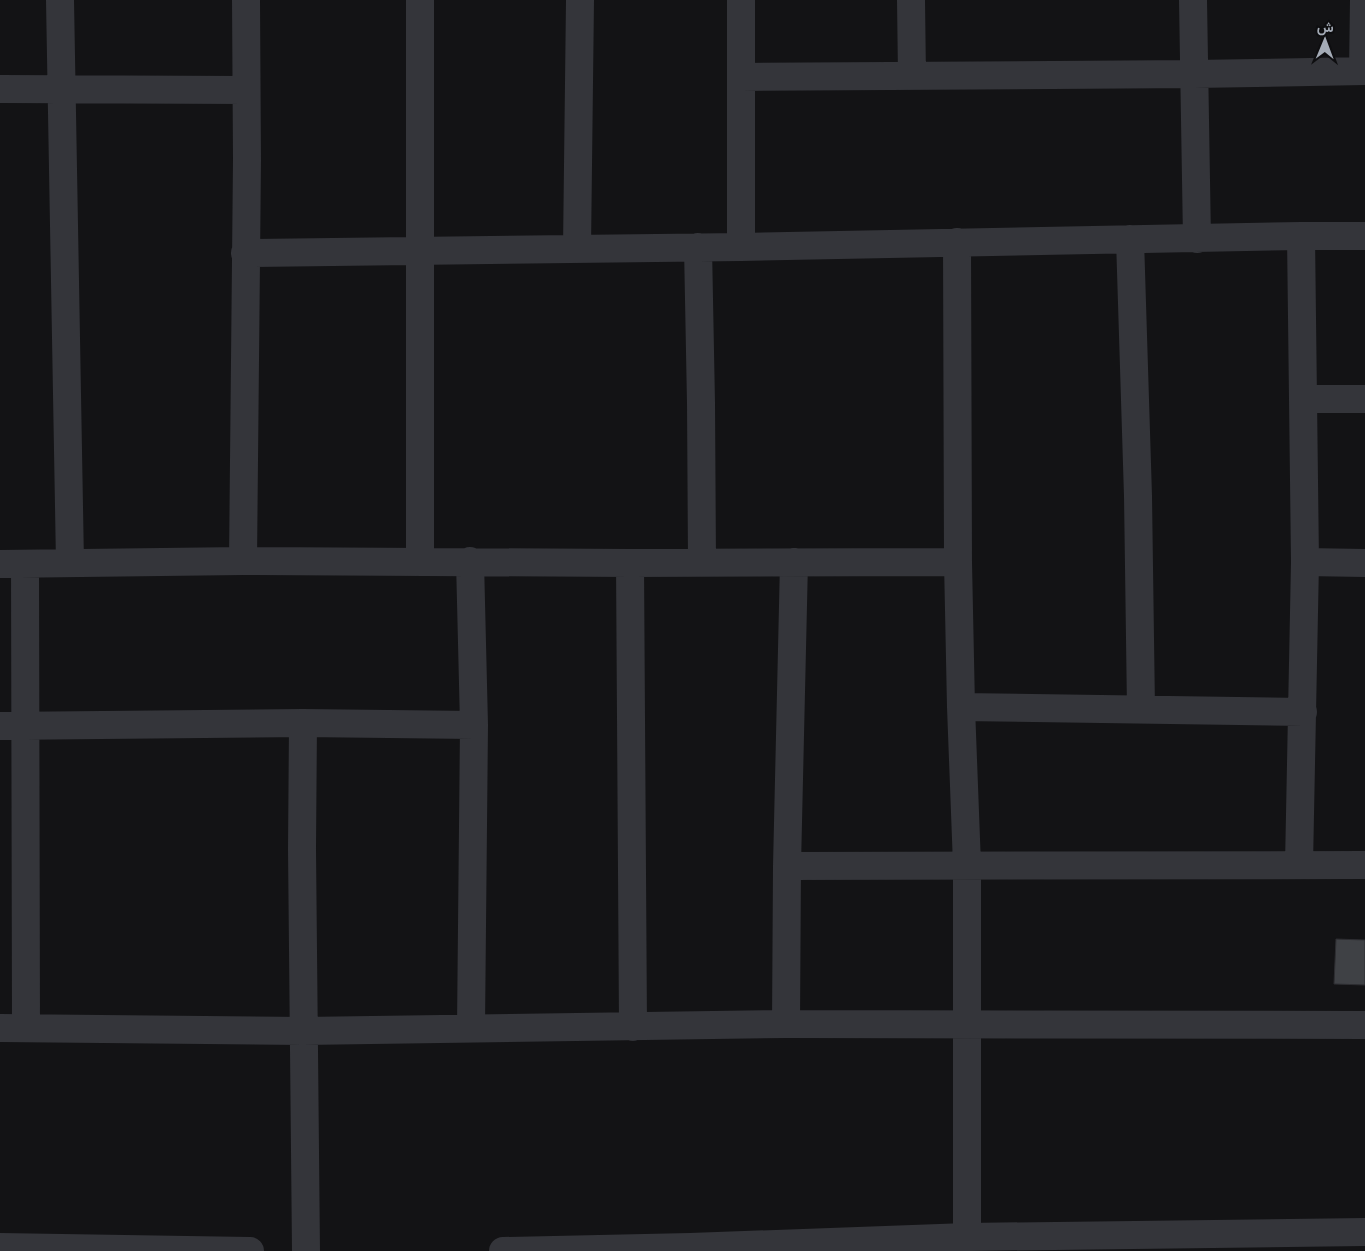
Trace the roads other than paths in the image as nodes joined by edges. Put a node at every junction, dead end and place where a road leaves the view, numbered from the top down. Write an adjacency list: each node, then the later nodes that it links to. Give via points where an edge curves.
1 (60, 0): 13 (street)
2 (246, 0): 15 (street)
3 (420, 0): 24 (street)
4 (580, 0): 23 (street)
5 (742, 0): 12 (street)
6 (911, 0): 11 (street)
7 (1193, 0): 10 (street)
8 (1364, 0): 9 (street)
9 (1364, 70): 10 (street)
10 (1194, 74): 11 (street); 19 (street)
11 (912, 76): 12 (street)
12 (742, 77): 22 (street)
13 (61, 88): 14 (street); 15 (street); 35 (street)
14 (0, 89)
15 (246, 90): 25 (street)
16 (1302, 236): 17 (street); 19 (street); 26 (street)
17 (1365, 236)
18 (1130, 239): 19 (street); 20 (street); 40 (street)
19 (1197, 239)
20 (957, 242): 22 (street); 33 (street)
21 (698, 247): 22 (street); 23 (street); 31 (street)
22 (742, 247)
23 (577, 248): 24 (street)
24 (419, 251): 25 (street); 29 (street)
25 (246, 253): 28 (street)
26 (1304, 399): 27 (street); 34 (street)
27 (1365, 399)
28 (242, 561): 29 (street); 35 (street)
29 (420, 561): 30 (street)
30 (470, 561): 36 (street); 43 (street)
31 (702, 562): 32 (street); 36 (street)
32 (794, 562): 33 (street); 48 (street)
33 (958, 562): 39 (street)
34 (1305, 562): 37 (street); 41 (street)
35 (70, 563): 38 (street)
36 (630, 563): 53 (street)
37 (1365, 563)
38 (12, 564): 44 (street)
39 (961, 707): 40 (street); 46 (street)
40 (1141, 709): 41 (street)
41 (1303, 712): 47 (street)
42 (303, 723): 43 (street); 44 (street); 55 (street)
43 (474, 724): 52 (street)
44 (13, 726): 54 (street)
45 (1365, 864): 47 (street)
46 (967, 865): 47 (street); 48 (street); 50 (street)
47 (1299, 865)
48 (787, 866): 49 (street)
49 (786, 1024): 50 (street); 53 (street)
50 (968, 1024): 51 (street); 57 (street)
51 (1365, 1025)
52 (471, 1027): 53 (street); 55 (street)
53 (633, 1027)
54 (13, 1028): 55 (street)
55 (303, 1031): 61 (street)
56 (1365, 1232): 57 (street)
57 (967, 1237): 62 (street)
58 (0, 1247): 59 (street)
59 (183, 1250): 60 (street)
60 (250, 1251)
61 (306, 1251)
62 (503, 1251)

